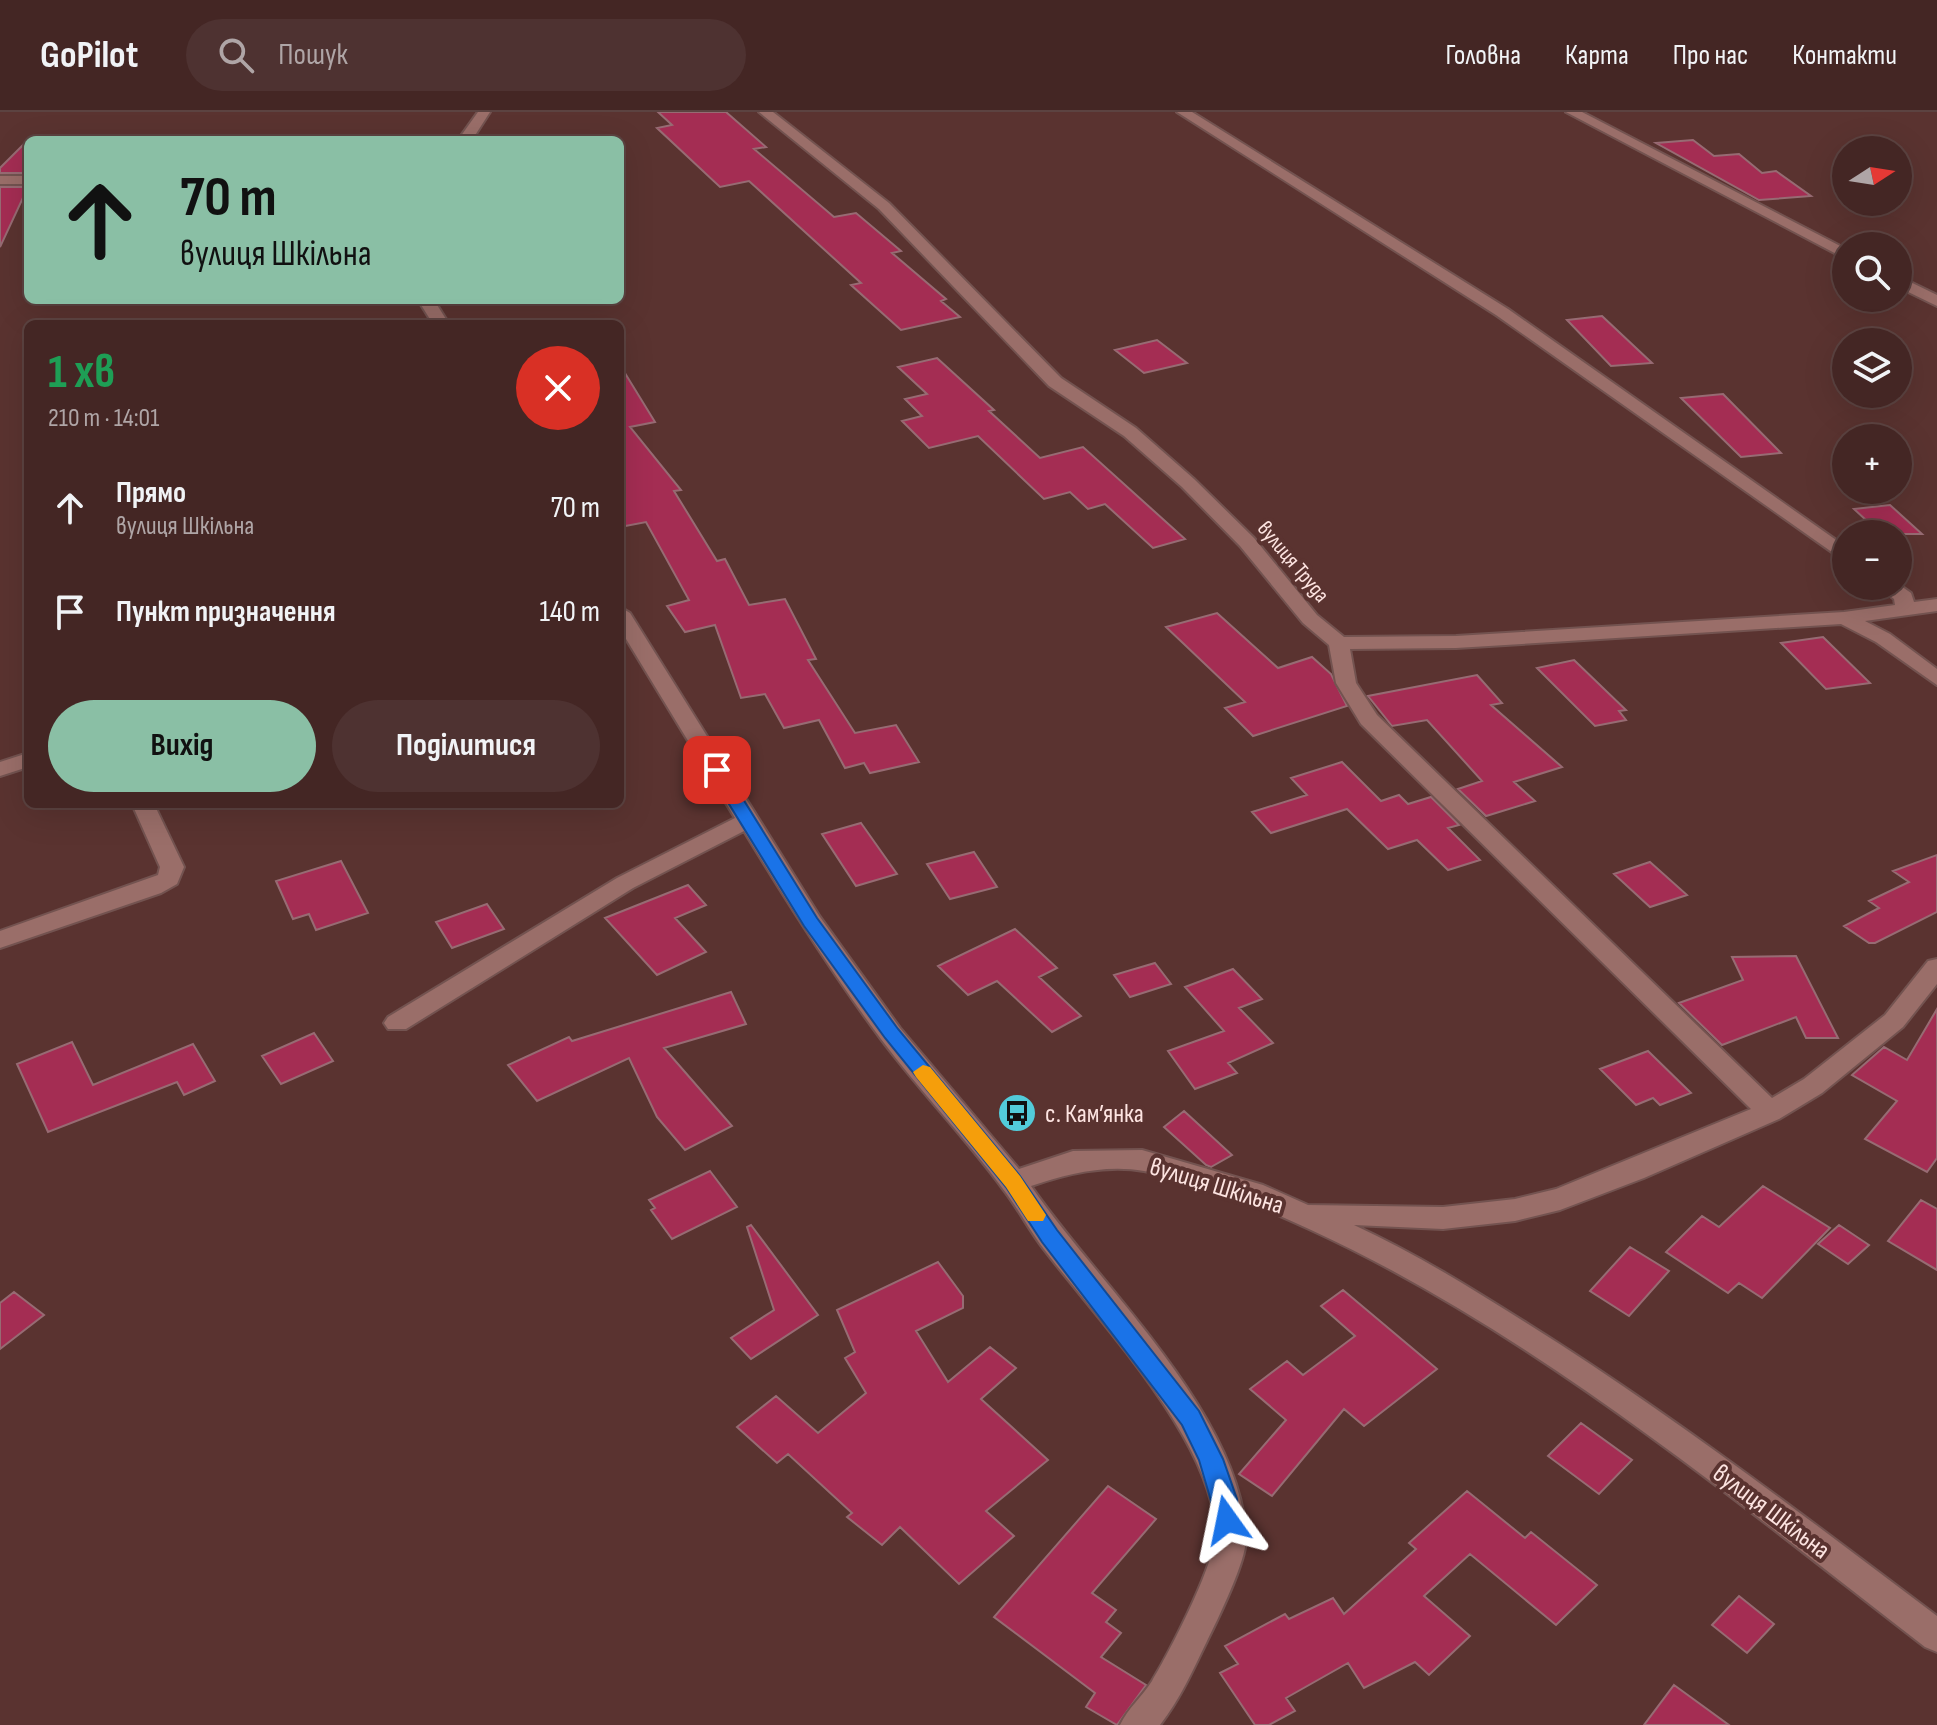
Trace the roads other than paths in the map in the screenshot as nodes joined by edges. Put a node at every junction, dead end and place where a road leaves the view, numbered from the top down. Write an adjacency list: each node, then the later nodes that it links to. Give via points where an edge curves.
1 (484, 112): 5 (street)
2 (765, 112): 17 (street, вулиця Труда, via 884,206 1055,382 1130,432 1198,492 1310,619)
3 (1183, 112): 11 (street, via 1514,320)
4 (1572, 112): 8 (street)
5 (468, 136)
6 (0, 180): 7 (street)
7 (24, 180)
8 (1832, 248)
9 (1912, 288): 10 (street)
10 (1937, 301)
11 (1832, 546)
12 (1904, 600): 14 (street)
13 (1937, 605): 14 (street)
14 (1905, 609): 15 (street)
15 (1844, 618): 17 (street, via 1456,642); 18 (street, via 1883,638)
16 (624, 622): 22 (street)
17 (1339, 643): 26 (street, via 1346,683 1369,719)
18 (1937, 679)
19 (24, 761): 20 (street)
20 (0, 769)
21 (145, 808): 23 (street, via 172,867 169,879)
22 (748, 820): 25 (street, via 625,883); 27 (street, via 811,922 891,1034)
23 (0, 940)
24 (1937, 967): 26 (street, via 1894,1021 1813,1086)
25 (397, 1023)
26 (1770, 1112): 28 (street, via 1634,1171 1515,1210 1443,1218)
27 (1013, 1181): 28 (street, вулиця Шкільна, via 1073,1161 1142,1160); 30 (street, via 1190,1418 1225,1499 1230,1542 1206,1608 1163,1694)
28 (1303, 1212): 29 (street, вулиця Шкільна, via 1420,1271 1564,1362 1736,1483)
29 (1937, 1636)
30 (1138, 1725)

